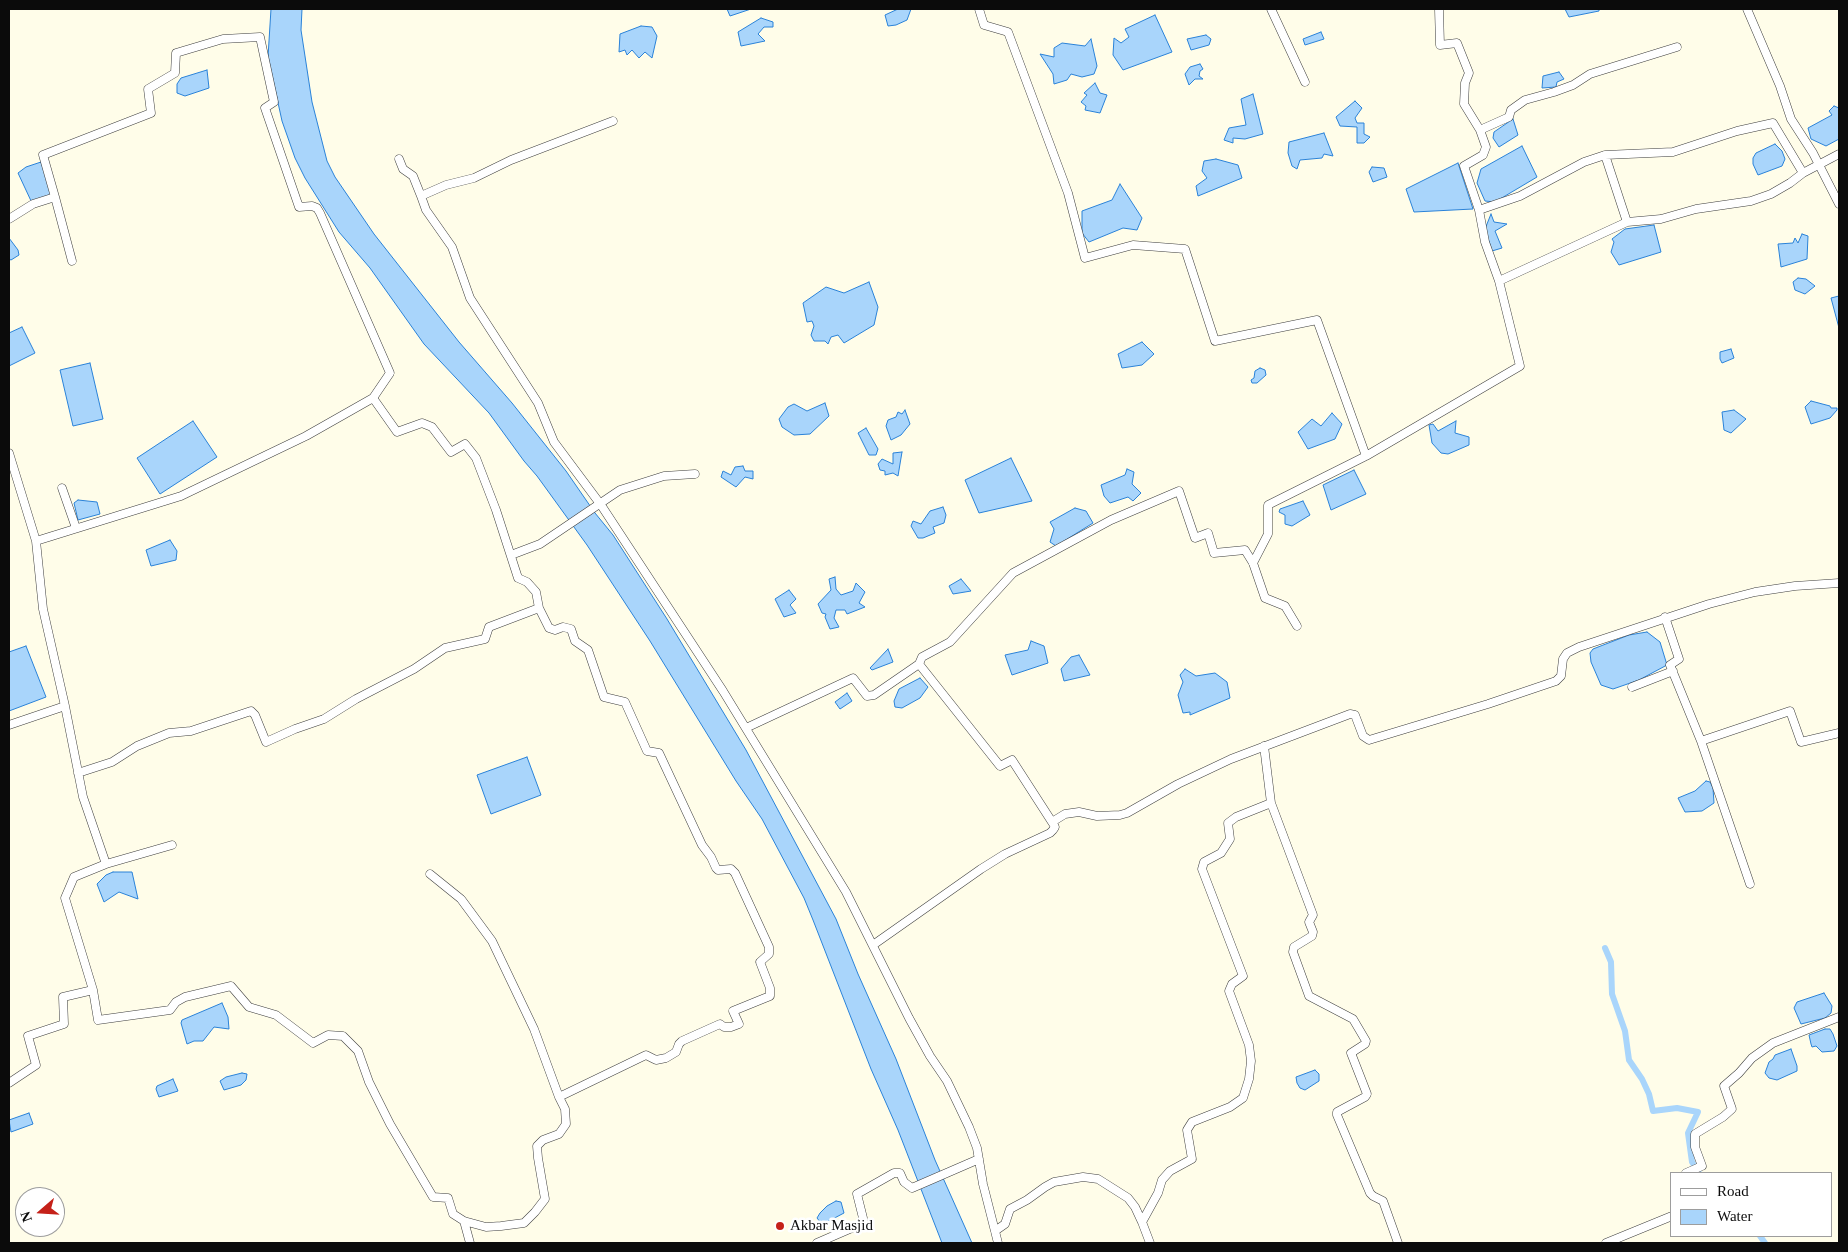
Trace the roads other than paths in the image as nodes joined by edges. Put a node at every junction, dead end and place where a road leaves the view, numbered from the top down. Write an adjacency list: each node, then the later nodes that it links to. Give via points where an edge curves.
1 (979, 9): 24 (street, via 984,25 1008,32 1068,193 1085,258 1133,245 1186,249 1216,341 1317,320)
2 (1271, 9): 6 (street)
3 (1439, 9): 8 (street, via 1440,45 1457,43 1469,73 1464,104)
4 (1747, 9): 12 (street, via 1791,119)
5 (1676, 47): 8 (street, via 1590,74 1554,92 1524,100 1511,110 1509,117)
6 (1305, 82)
7 (613, 121): 14 (street, via 510,160 474,178)
8 (1480, 130): 17 (street, via 1486,147 1483,155 1464,166)
9 (1839, 154): 12 (street)
10 (1605, 155): 13 (street, via 1672,152 1773,123); 17 (street, via 1584,162 1520,196); 19 (street)
11 (398, 159): 14 (street, via 403,169 413,176)
12 (1819, 166): 13 (street); 16 (street)
13 (1803, 173): 19 (street, via 1771,194 1751,201 1696,209 1661,219)
14 (421, 196): 27 (street, via 426,210 452,247 470,298 538,403 554,442)
15 (55, 198): 18 (street, via 33,204); 20 (street); 22 (street, via 44,155 151,113 148,89 175,73 176,53 222,39 260,37 274,102 265,108 299,207 312,206 320,213 390,373)
16 (1839, 204)
17 (1479, 210): 21 (street, via 1485,242)
18 (9, 219)
19 (1627, 222): 21 (street)
20 (72, 261)
21 (1499, 281): 24 (street, via 1520,366)
22 (373, 398): 28 (street, via 306,436 181,496); 30 (street, via 396,432 422,423 432,427 451,452 465,444 476,458)
23 (9, 453): 29 (street)
24 (1366, 456): 31 (street, via 1268,505 1268,534)
25 (695, 474): 27 (street, via 664,476 620,490)
26 (62, 488): 28 (street)
27 (599, 506): 30 (street, via 540,544); 41 (street)
28 (76, 528): 29 (street)
29 (36, 541): 39 (street, via 43,609)
30 (511, 555): 33 (street, via 518,578 536,592)
31 (1253, 564): 35 (street, via 1265,598 1285,606); 36 (street, via 1245,550 1214,553 1208,533 1195,538 1178,491 1111,520 1013,573 950,642 922,656)
32 (1839, 583): 34 (street, via 1754,592)
33 (539, 608): 45 (street, via 489,627 485,639 445,648 324,719 266,742 251,711 191,731 170,733 137,746 112,762); 56 (street, via 549,628 572,629 574,641 588,650 604,697 625,702 647,751 659,753 716,868 730,869 735,873 769,947 769,954 760,962 770,996 734,1011 739,1024 724,1027 720,1024 682,1041 676,1052 666,1058 656,1060 646,1055)
34 (1666, 617): 37 (street, via 1679,659 1670,664); 44 (street, via 1579,647 1567,653 1561,676 1556,681 1488,704 1369,740 1363,736 1355,715 1350,714)
35 (1297, 626)
36 (919, 664): 41 (street, via 874,695 867,696 853,678); 47 (street, via 1000,766 1012,760)
37 (1673, 672): 38 (street); 43 (street)
38 (1632, 687)
39 (65, 706): 40 (street); 45 (street)
40 (9, 725)
41 (746, 728): 52 (street, via 846,892)
42 (1839, 733): 43 (street, via 1801,742 1790,711)
43 (1701, 741): 51 (street)
44 (1264, 746): 46 (street); 47 (street, via 1194,776 1127,813 1097,816 1079,812 1065,814)
45 (78, 773): 49 (street, via 83,798)
46 (1271, 803): 61 (street, via 1228,823 1230,839 1220,853 1204,862 1202,869 1243,976 1232,984 1229,991 1249,1045 1252,1061 1249,1080 1243,1098 1230,1107 1192,1122 1187,1130 1192,1159 1170,1171 1162,1180); 67 (street, via 1313,915 1309,922 1312,936 1293,949 1309,996 1353,1019 1366,1041 1351,1053 1367,1094 1336,1115 1370,1193 1383,1201)
47 (1052, 822): 52 (street, via 1054,830 1050,833 981,869)
48 (172, 845): 49 (street)
49 (106, 864): 53 (street, via 74,877 65,898)
50 (430, 874): 56 (street, via 461,899 492,941 534,1029)
51 (1750, 884)
52 (873, 945): 57 (street, via 926,1049 952,1089)
53 (92, 990): 55 (street, via 63,996 64,1024 28,1036 36,1065); 60 (street, via 98,1020 170,1010 185,997 230,986 249,1007 276,1015 313,1043 328,1035 343,1036 358,1051 386,1115 434,1197 448,1198 453,1214)
54 (1839, 1017): 58 (street, via 1773,1043 1752,1058 1724,1086 1732,1109 1695,1134 1695,1147 1702,1166)
55 (9, 1083)
56 (560, 1097): 60 (street, via 566,1124 558,1134 537,1146 545,1199 535,1212 524,1223 486,1227)
57 (979, 1159): 62 (street); 64 (street, via 912,1188 897,1172 859,1191 857,1196 863,1222)
58 (1688, 1172)
59 (1670, 1217): 68 (street)
60 (464, 1221): 63 (street)
61 (1142, 1222): 62 (street, via 1128,1198 1098,1179 1083,1177 1045,1186 1010,1209 1005,1224); 66 (street)
62 (995, 1231): 65 (street)
63 (470, 1243)
64 (817, 1243)
65 (998, 1243)
66 (1150, 1243)
67 (1398, 1243)
68 (1606, 1243)

